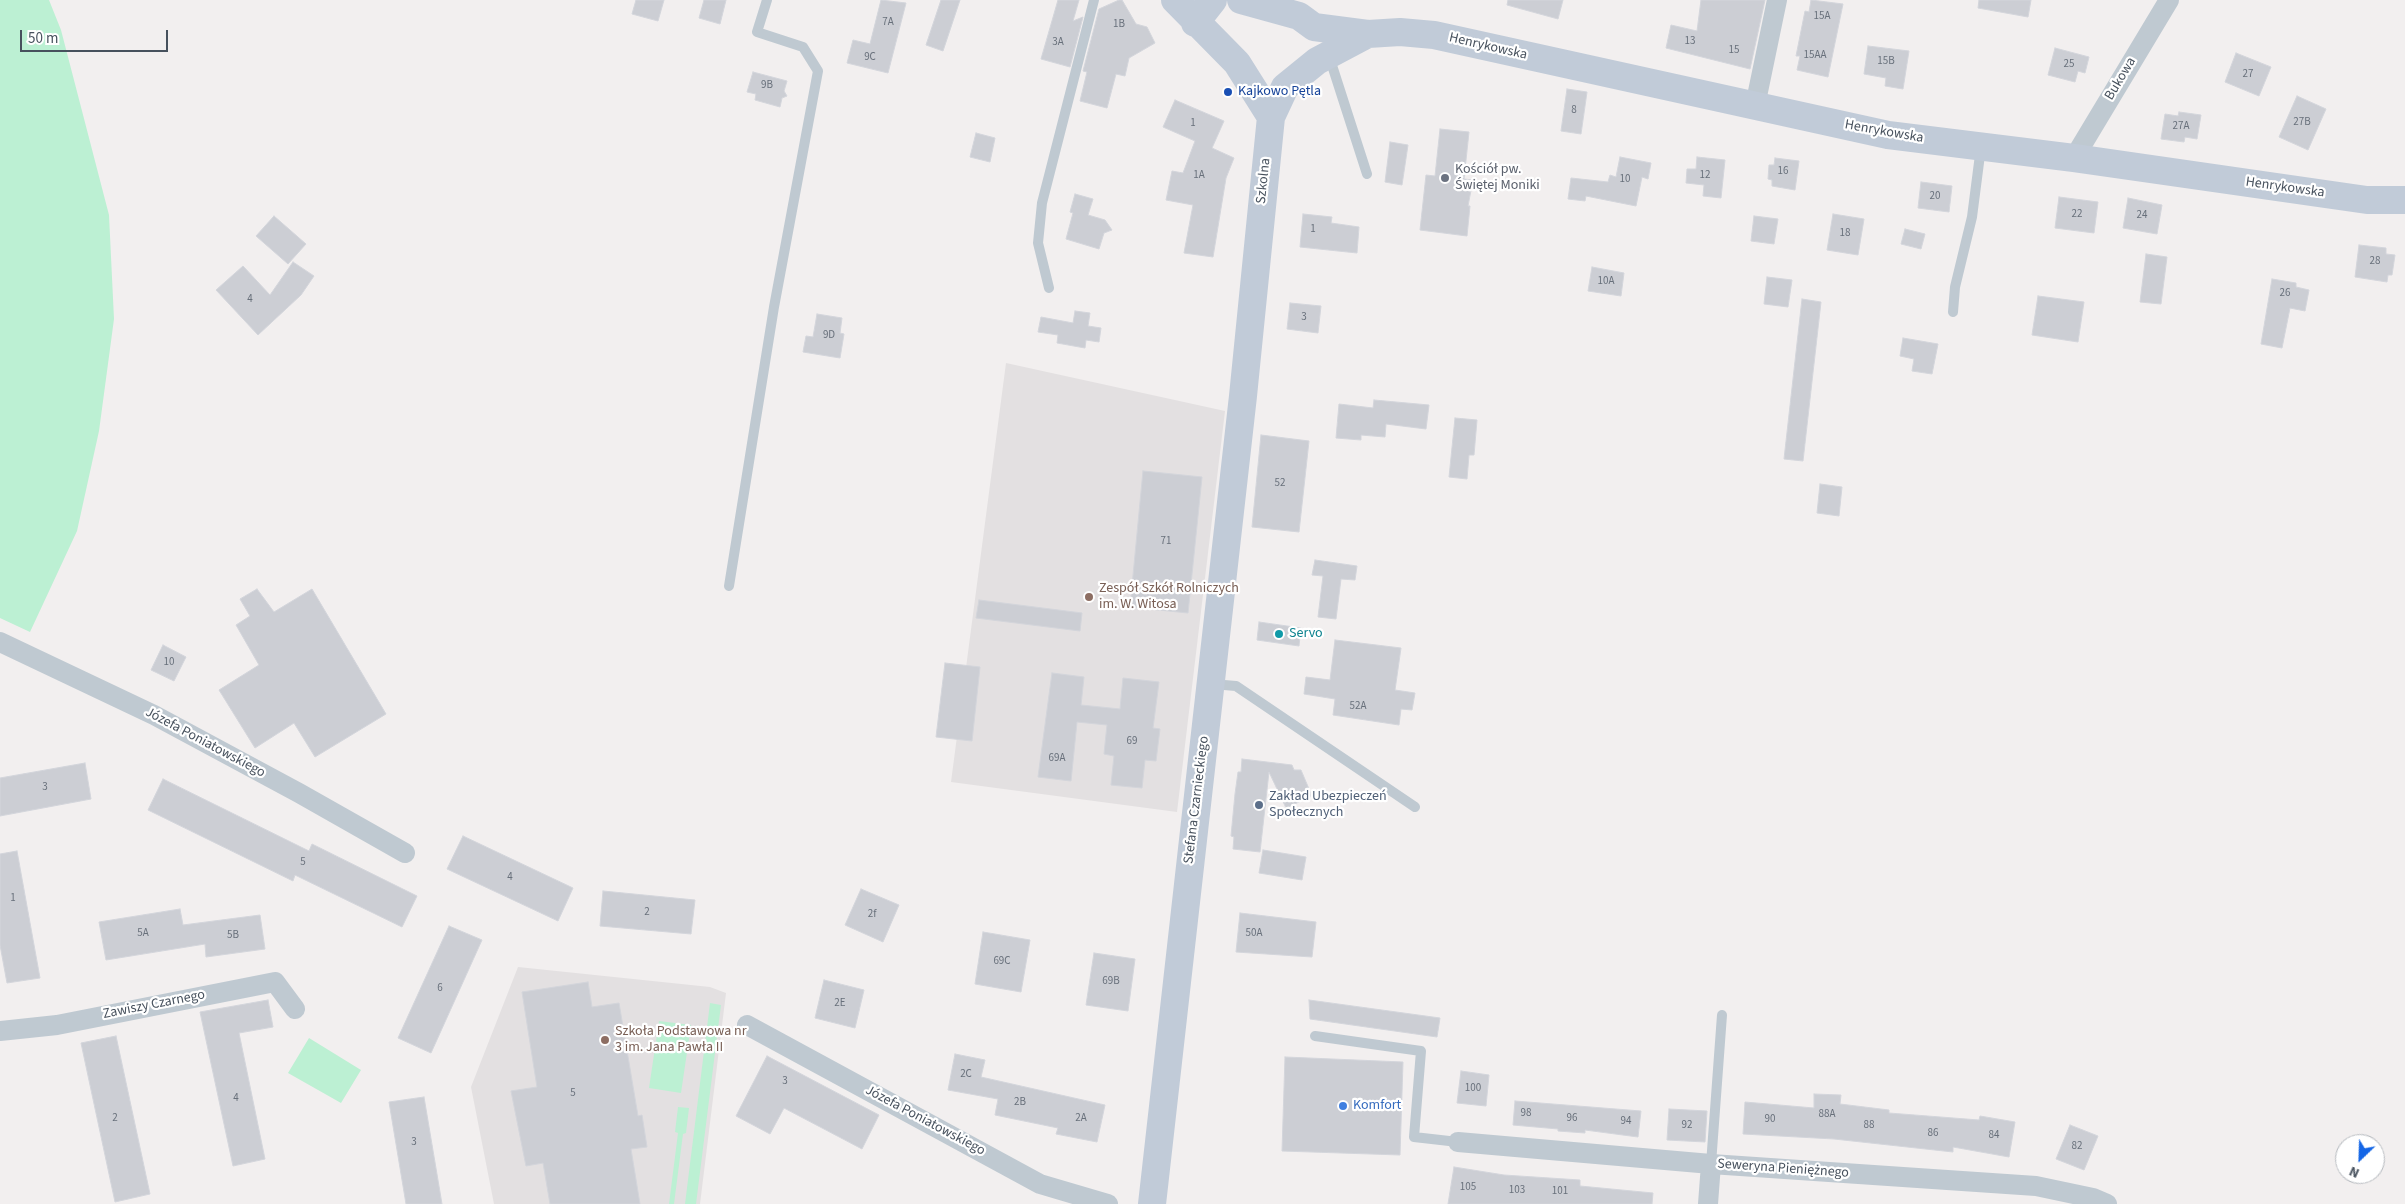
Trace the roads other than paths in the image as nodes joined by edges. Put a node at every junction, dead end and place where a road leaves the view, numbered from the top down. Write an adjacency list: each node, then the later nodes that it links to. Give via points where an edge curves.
1 (767, 0): 23 (lane, via 757,32 803,47 818,71 774,307)
2 (1094, 0): 20 (lane, via 1042,203 1038,243)
3 (1175, 0): 8 (street)
4 (1213, 0): 8 (street)
5 (1241, 0): 9 (street, Henrykowska, via 1300,16)
6 (1777, 0): 14 (street)
7 (2169, 0): 17 (street, Bukowa)
8 (1196, 23): 12 (street)
9 (1314, 27): 10 (street, Henrykowska); 11 (street)
10 (1368, 34): 11 (street, Henrykowska); 14 (street, Henrykowska, via 1434,35)
11 (1323, 58): 13 (street, Henrykowska); 18 (lane)
12 (1237, 63): 13 (street); 15 (street)
13 (1284, 87): 15 (street, Henrykowska)
14 (1755, 106): 16 (street, Henrykowska, via 1888,135)
15 (1270, 117): 22 (street, Szkolna)
16 (1981, 146): 17 (street, Henrykowska); 21 (lane, via 1972,217 1955,287)
17 (2074, 158): 19 (street, Henrykowska, via 2368,200)
18 (1367, 174)
19 (2405, 200)
20 (1049, 288)
21 (1953, 312)
22 (1243, 396): 25 (street, Stefana Czarnieckiego)
23 (729, 586)
24 (0, 642): 27 (street, Józefa Poniatowskiego, via 154,715)
25 (1211, 684): 26 (lane, via 1236,686); 36 (street, Stefana Czarnieckiego)
26 (1415, 807)
27 (405, 853)
28 (295, 1009): 31 (street, Zawiszy Czarnego, via 275,982 57,1025)
29 (1722, 1015): 34 (lane)
30 (747, 1025): 35 (street, Józefa Poniatowskiego, via 1040,1184)
31 (0, 1031)
32 (1315, 1036): 33 (lane, via 1421,1051 1414,1137)
33 (1458, 1142): 34 (street, Seweryna Pieniężnego)
34 (1711, 1164): 37 (street); 38 (street, Seweryna Pieniężnego, via 2036,1186)
35 (1108, 1204)
36 (1152, 1204)
37 (1708, 1204)
38 (2107, 1204)

